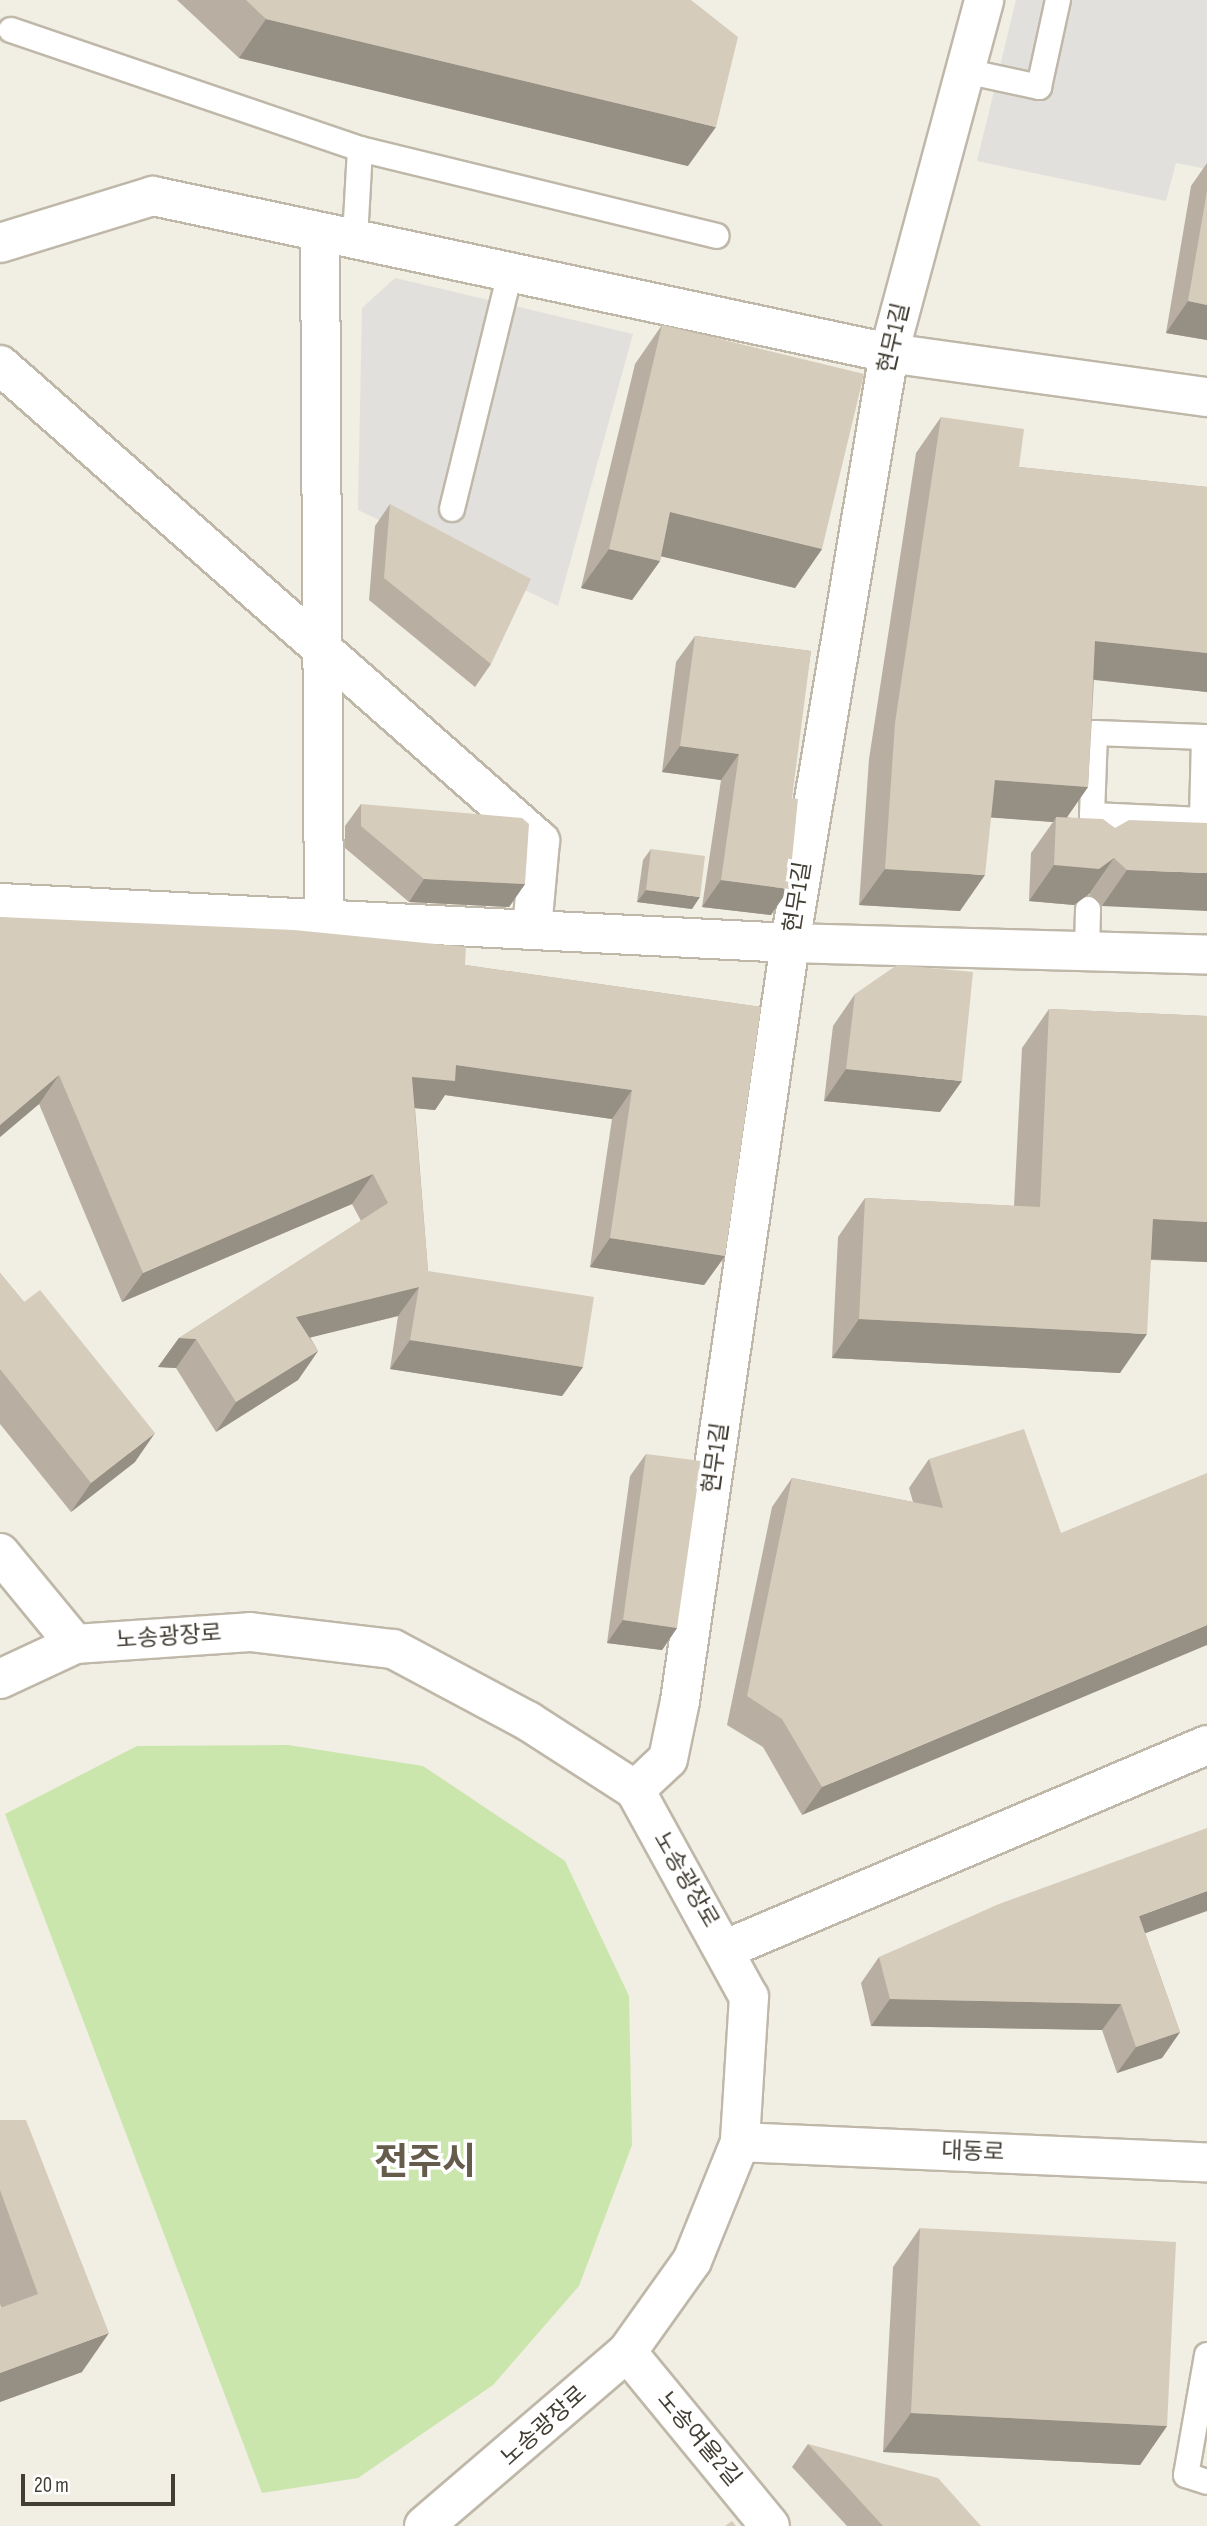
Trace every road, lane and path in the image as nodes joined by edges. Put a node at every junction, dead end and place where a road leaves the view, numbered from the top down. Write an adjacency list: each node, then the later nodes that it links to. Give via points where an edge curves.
1 (984, 0): 4 (street, 현무1길)
2 (1058, 0): 4 (lane, via 1039,87)
3 (11, 30): 5 (lane)
4 (965, 71): 10 (street, 현무1길)
5 (360, 149): 6 (lane); 7 (lane)
6 (338, 235): 8 (street, via 153,196); 9 (street); 14 (street)
7 (717, 236)
8 (0, 243)
9 (510, 272): 10 (street); 13 (lane)
10 (888, 353): 12 (street); 21 (street, 현무1길)
11 (0, 365): 14 (street)
12 (1207, 397)
13 (452, 509)
14 (322, 648): 19 (street); 20 (street, via 540,841)
15 (1092, 815): 15 (lane, via 1095,733 1204,737 1202,820); 16 (lane)
16 (1091, 849)
17 (0, 903): 19 (street)
18 (1088, 909): 22 (lane)
19 (324, 919): 20 (street)
20 (532, 929): 21 (street)
21 (790, 943): 22 (street); 28 (street, 현무1길, via 680,1701 668,1759)
22 (1087, 951): 23 (street)
23 (1207, 955)
24 (0, 1553): 25 (street)
25 (75, 1644): 26 (street, 노송광장로); 28 (street, 노송광장로, via 250,1632 393,1649 528,1721)
26 (0, 1679)
27 (1207, 1745): 29 (street)
28 (635, 1790): 29 (street, 노송광장로)
29 (726, 1949): 30 (street, 노송광장로, via 750,1997)
30 (740, 2142): 31 (street, 대동로); 32 (street, 노송광장로, via 692,2261)
31 (1207, 2162)
32 (627, 2352): 35 (street, 노송광장로); 36 (street, 노송여울2길)
33 (1207, 2355): 34 (lane, via 1186,2475)
34 (1207, 2482)
35 (424, 2526)
36 (770, 2526)

